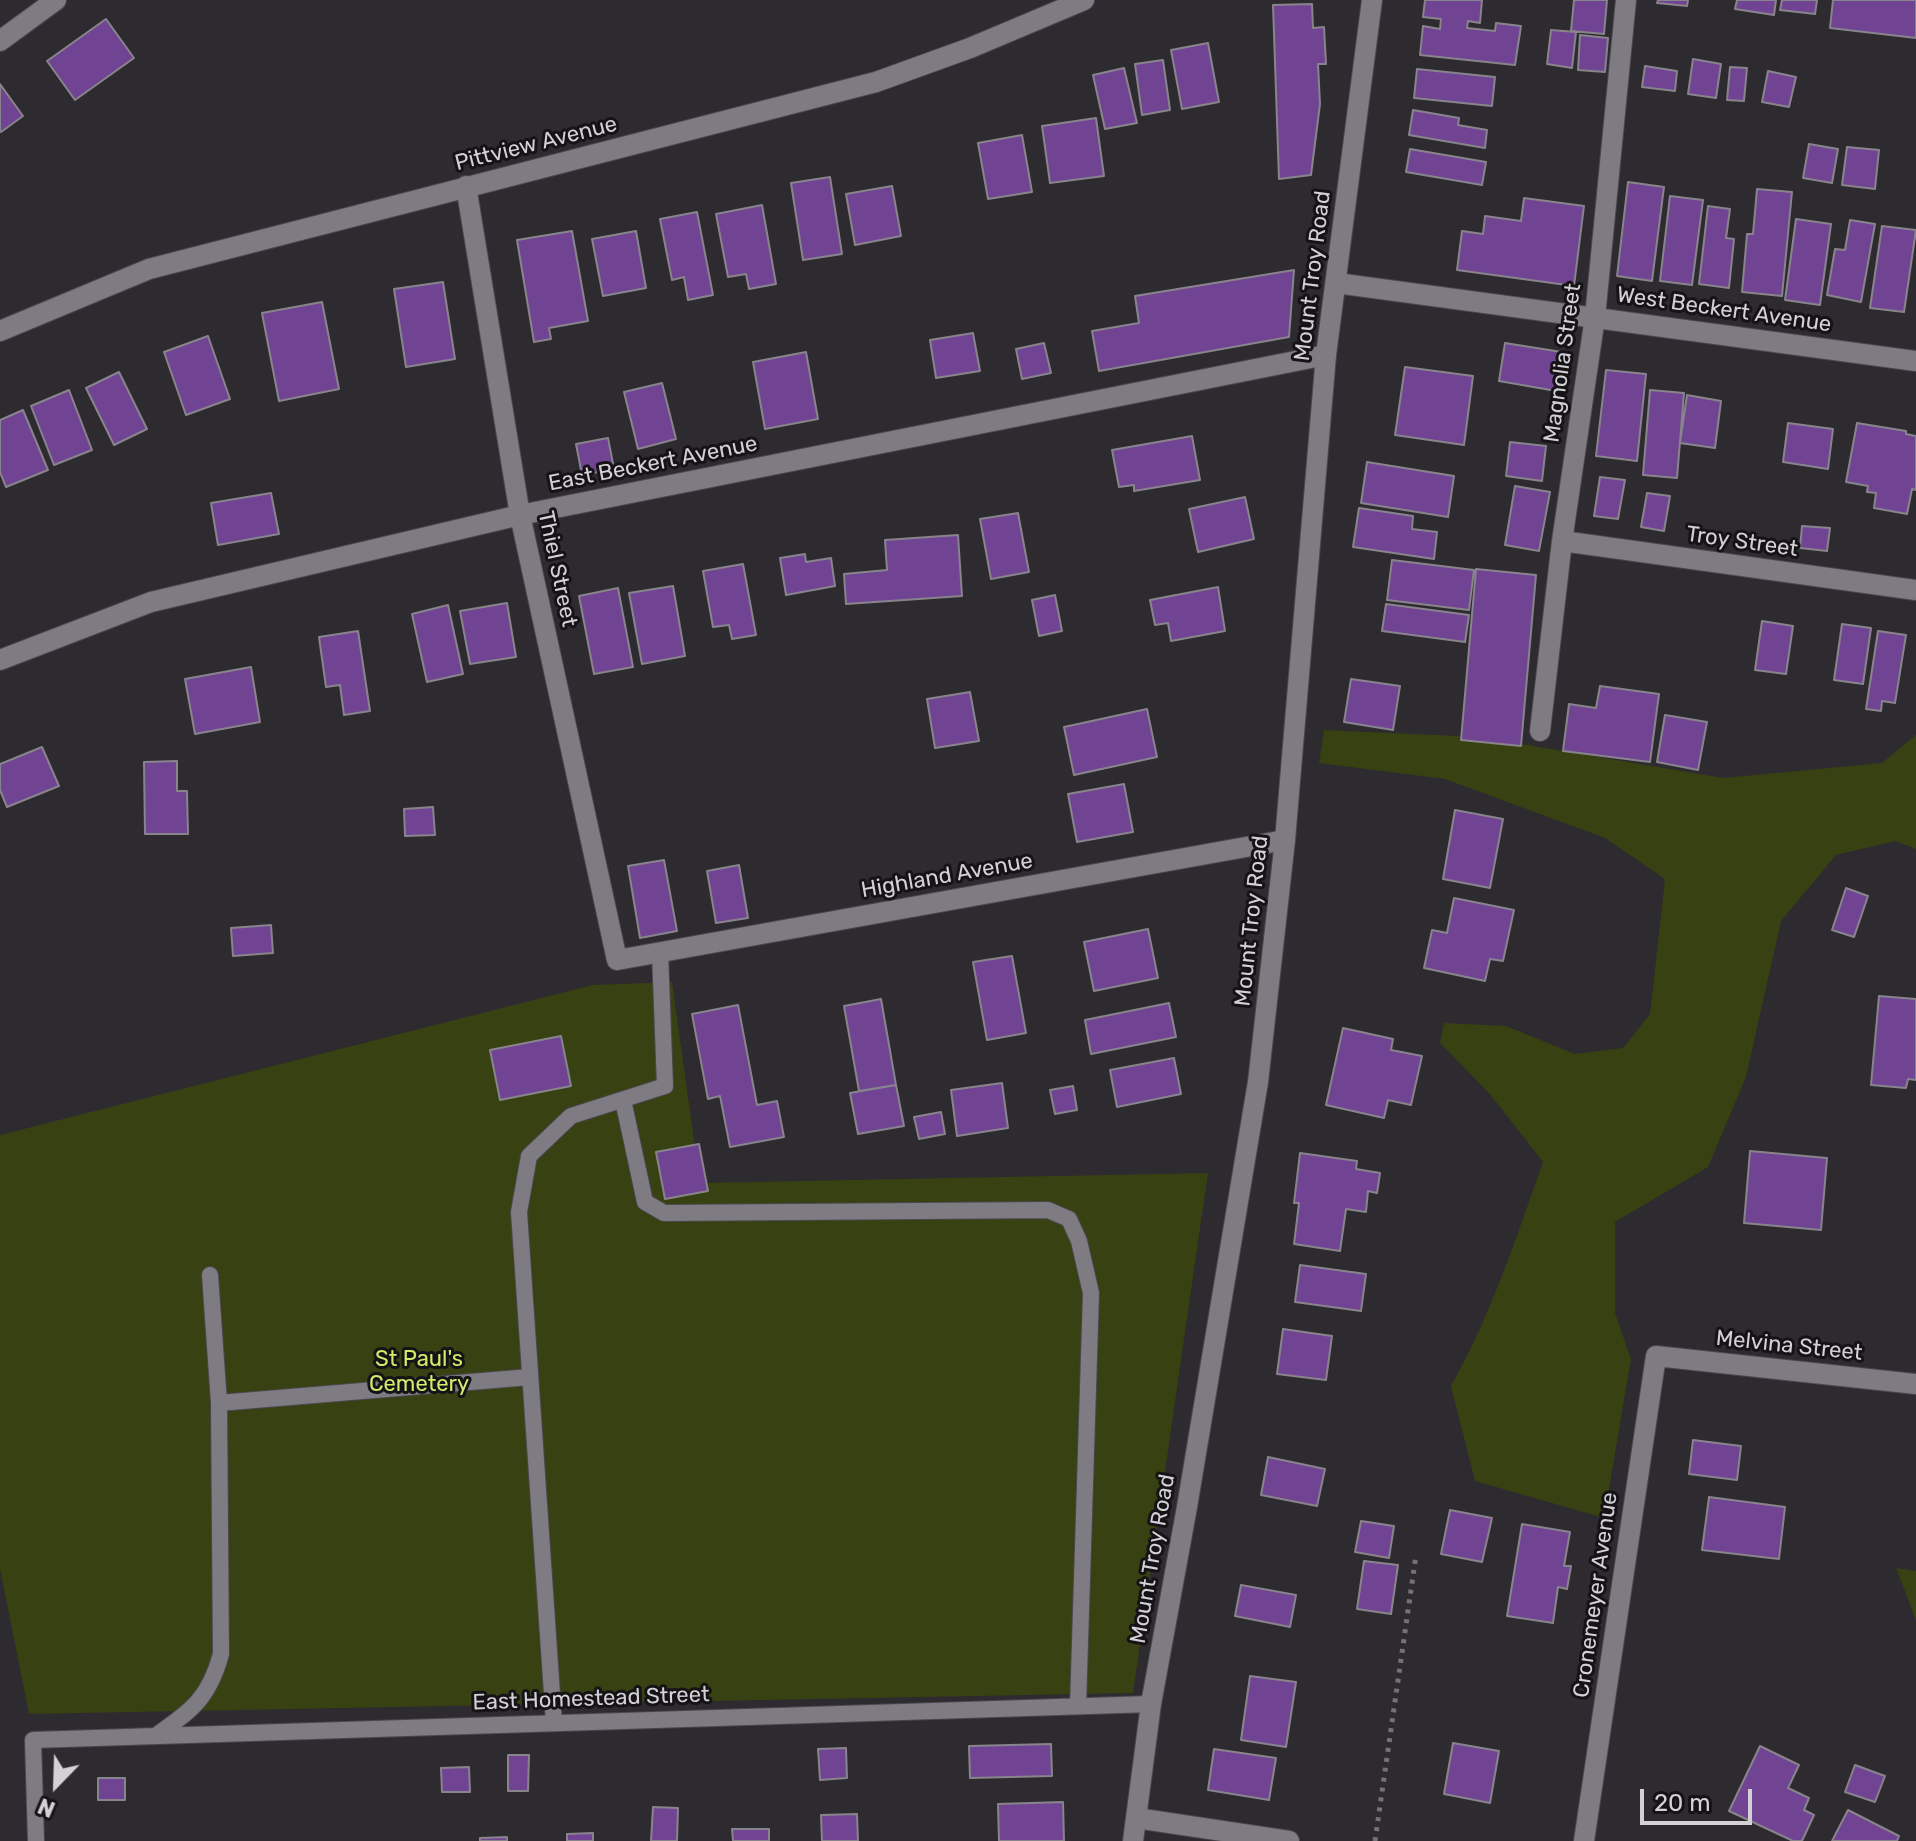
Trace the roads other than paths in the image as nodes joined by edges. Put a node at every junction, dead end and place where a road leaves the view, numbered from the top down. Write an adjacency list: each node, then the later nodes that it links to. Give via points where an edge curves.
1 (56, 0): 5 (street)
2 (1084, 0): 6 (street, Pittview Avenue, via 876,82)
3 (1372, 0): 7 (street, Mount Troy Road)
4 (1626, 0): 8 (street, Magnolia Street)
5 (0, 41)
6 (466, 186): 9 (street, Pittview Avenue, via 149,269); 12 (street, Thiel Street)
7 (1336, 283): 8 (street, West Beckert Avenue); 10 (street, Mount Troy Road)
8 (1595, 317): 11 (street, West Beckert Avenue); 13 (street, Magnolia Street)
9 (0, 331)
10 (1326, 355): 12 (street, East Beckert Avenue); 17 (street, Mount Troy Road)
11 (1916, 361)
12 (520, 515): 15 (street, East Beckert Avenue, via 151,602); 19 (street, Thiel Street)
13 (1562, 541): 14 (street, Troy Street); 16 (street, Magnolia Street)
14 (1916, 590)
15 (0, 660)
16 (1540, 731)
17 (1285, 840): 18 (street, Highland Avenue); 26 (street, Mount Troy Road, via 1258,1082)
18 (660, 952): 19 (street, Highland Avenue); 20 (lane, via 665,1086)
19 (617, 960)
20 (623, 1100): 23 (lane, via 571,1116 529,1156 519,1212); 27 (lane, via 645,1202 664,1213 1048,1210 1069,1219 1091,1293)
21 (210, 1275): 25 (lane)
22 (1656, 1356): 24 (street, Melvina Street); 34 (street, Cronemeyer Avenue)
23 (530, 1377): 25 (lane); 28 (lane)
24 (1916, 1384)
25 (219, 1403): 29 (lane, via 221,1654 214,1680 201,1698)
26 (1151, 1704): 27 (lane, East Homestead Street); 30 (street, Mount Troy Road)
27 (1078, 1706): 28 (lane, East Homestead Street)
28 (554, 1723): 29 (lane, East Homestead Street)
29 (155, 1736): 31 (lane, East Homestead Street, via 33,1740)
30 (1136, 1818): 32 (street, Mount Troy Road); 33 (street)
31 (36, 1841)
32 (1133, 1841)
33 (1289, 1841)
34 (1584, 1841)

